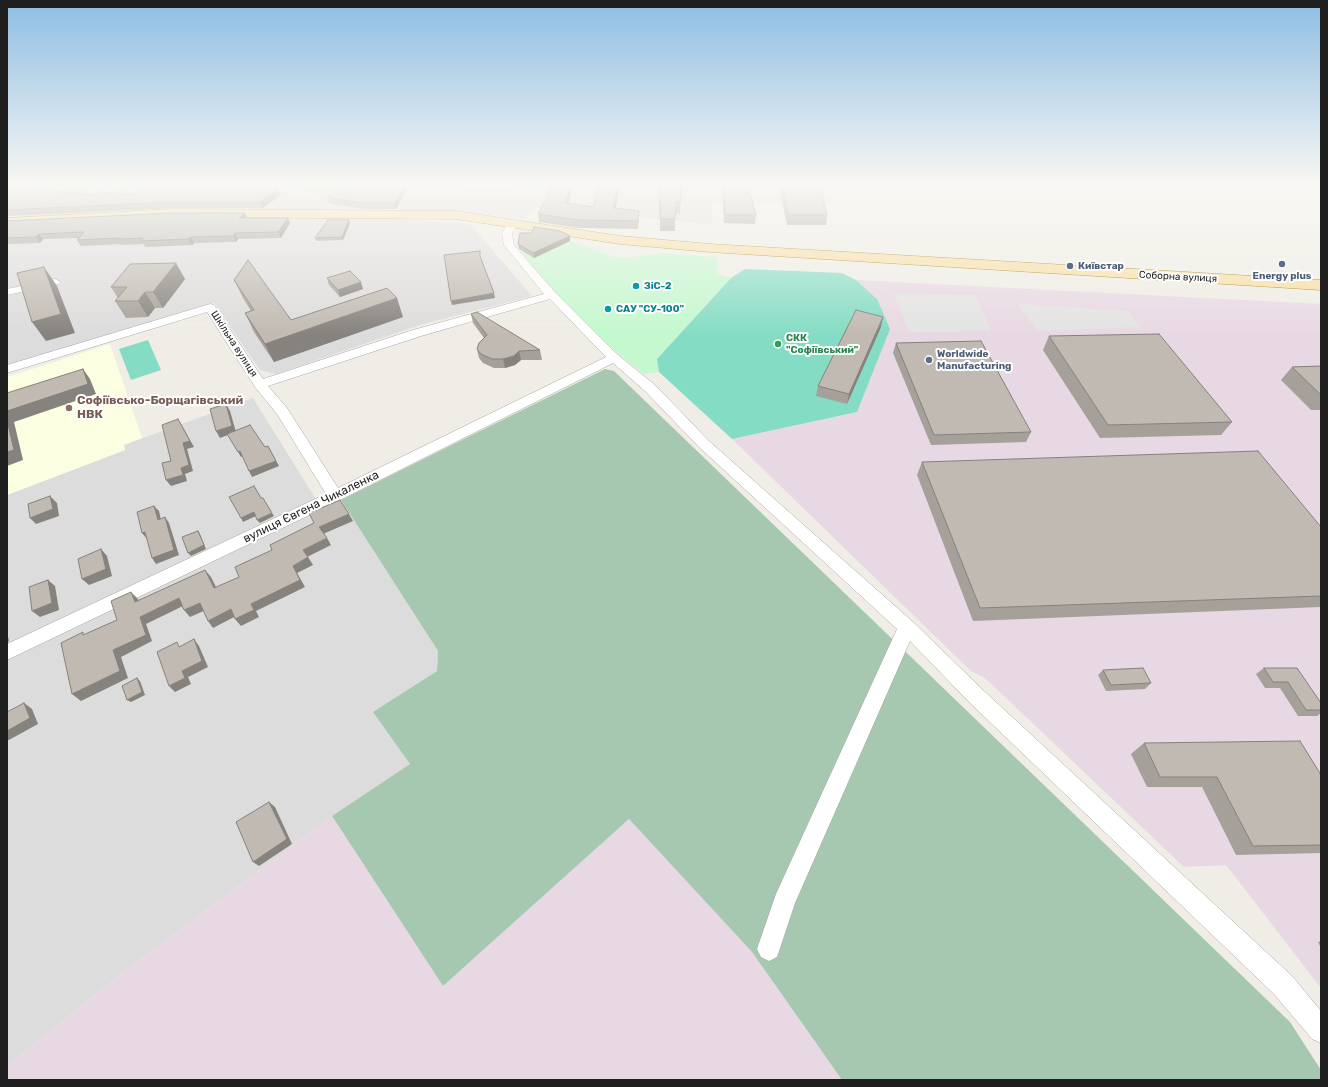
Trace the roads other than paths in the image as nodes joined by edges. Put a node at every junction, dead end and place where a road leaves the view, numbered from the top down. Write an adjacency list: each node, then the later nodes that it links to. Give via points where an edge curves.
1 (507, 234): 6 (street, via 509,244)
2 (583, 234): 4 (main road, Соборна вулиця, via 620,240 710,248)
3 (55, 282): 5 (street)
4 (1321, 285)
5 (7, 292)
6 (552, 296): 7 (street); 9 (street, Шкільна вулиця, via 417,333)
7 (614, 358): 10 (street, вулиця Євгена Чикаленка); 11 (street, via 650,388 704,444)
8 (7, 369): 9 (street, Шкільна вулиця, via 210,306)
9 (260, 384): 10 (street, via 282,410)
10 (334, 496): 12 (street, вулиця Євгена Чикаленка)
11 (907, 627): 13 (street, via 784,902); 14 (street, via 1283,986)
12 (7, 652)
13 (769, 949)
14 (1321, 1030)

